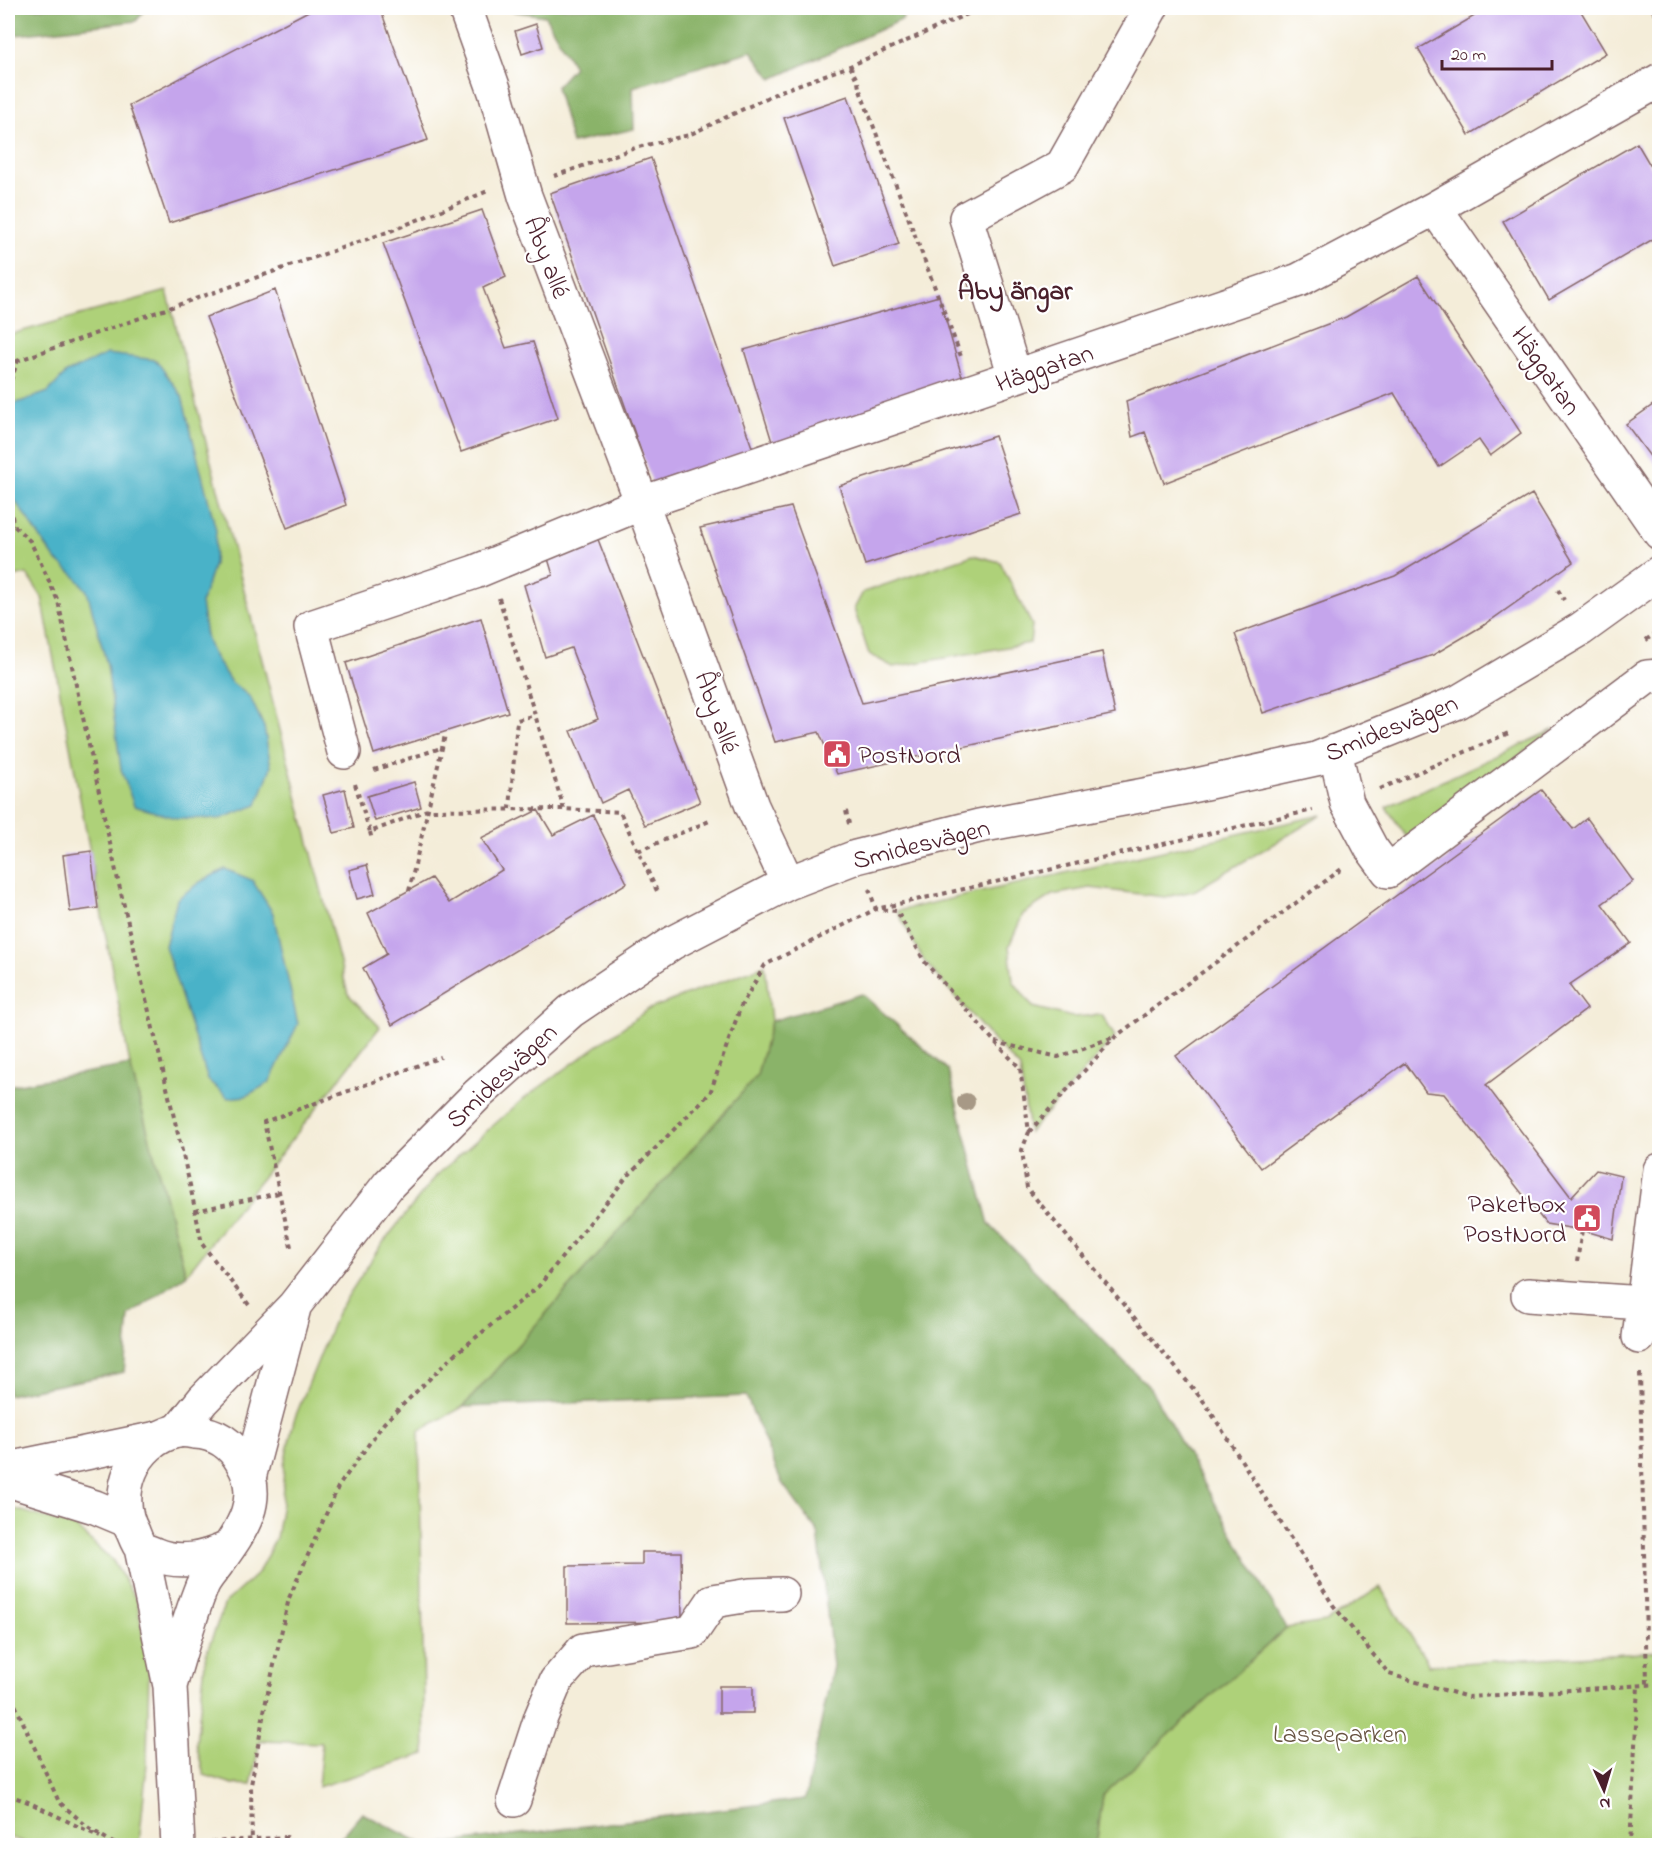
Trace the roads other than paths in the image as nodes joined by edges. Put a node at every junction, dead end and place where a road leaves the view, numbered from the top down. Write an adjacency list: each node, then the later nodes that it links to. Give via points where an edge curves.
1 (465, 8): 6 (street, Åby allé, via 521,183)
2 (1151, 8): 5 (street, via 1062,166 966,218)
3 (1659, 80): 4 (street, Häggatan)
4 (1436, 207): 5 (street, Häggatan, via 1299,280); 7 (street, Häggatan)
5 (1016, 376): 6 (street, Häggatan)
6 (642, 503): 11 (street, via 490,566 311,627); 12 (street, Åby allé, via 752,806)
7 (1659, 533)
8 (1659, 572): 10 (street, Smidesvägen, via 1581,629 1458,702)
9 (1659, 676): 10 (street, via 1647,677 1388,871 1347,803)
10 (1335, 751): 12 (street, Smidesvägen, via 1316,759 1187,788 968,829 856,856)
11 (349, 764)
12 (788, 883): 16 (street, Smidesvägen, via 672,943 571,1011 477,1095 389,1184)
13 (1659, 1170): 15 (street)
14 (1528, 1295): 15 (street)
15 (1642, 1303): 17 (street)
16 (294, 1306): 18 (street, Smidesvägen); 20 (street, Smidesvägen)
17 (1639, 1337)
18 (168, 1435): 19 (street); 20 (street, via 208,1432 234,1448); 22 (street, via 142,1452 129,1472 123,1494)
19 (8, 1469)
20 (250, 1474): 23 (street, via 252,1498 245,1521)
21 (8, 1480): 22 (street, via 95,1507)
22 (134, 1534): 23 (street, via 163,1558 187,1561); 25 (street)
23 (228, 1548): 25 (street, via 203,1584)
24 (782, 1594): 26 (street, via 713,1602 692,1632 583,1650 556,1681)
25 (170, 1686): 27 (street)
26 (514, 1800)
27 (178, 1845)

